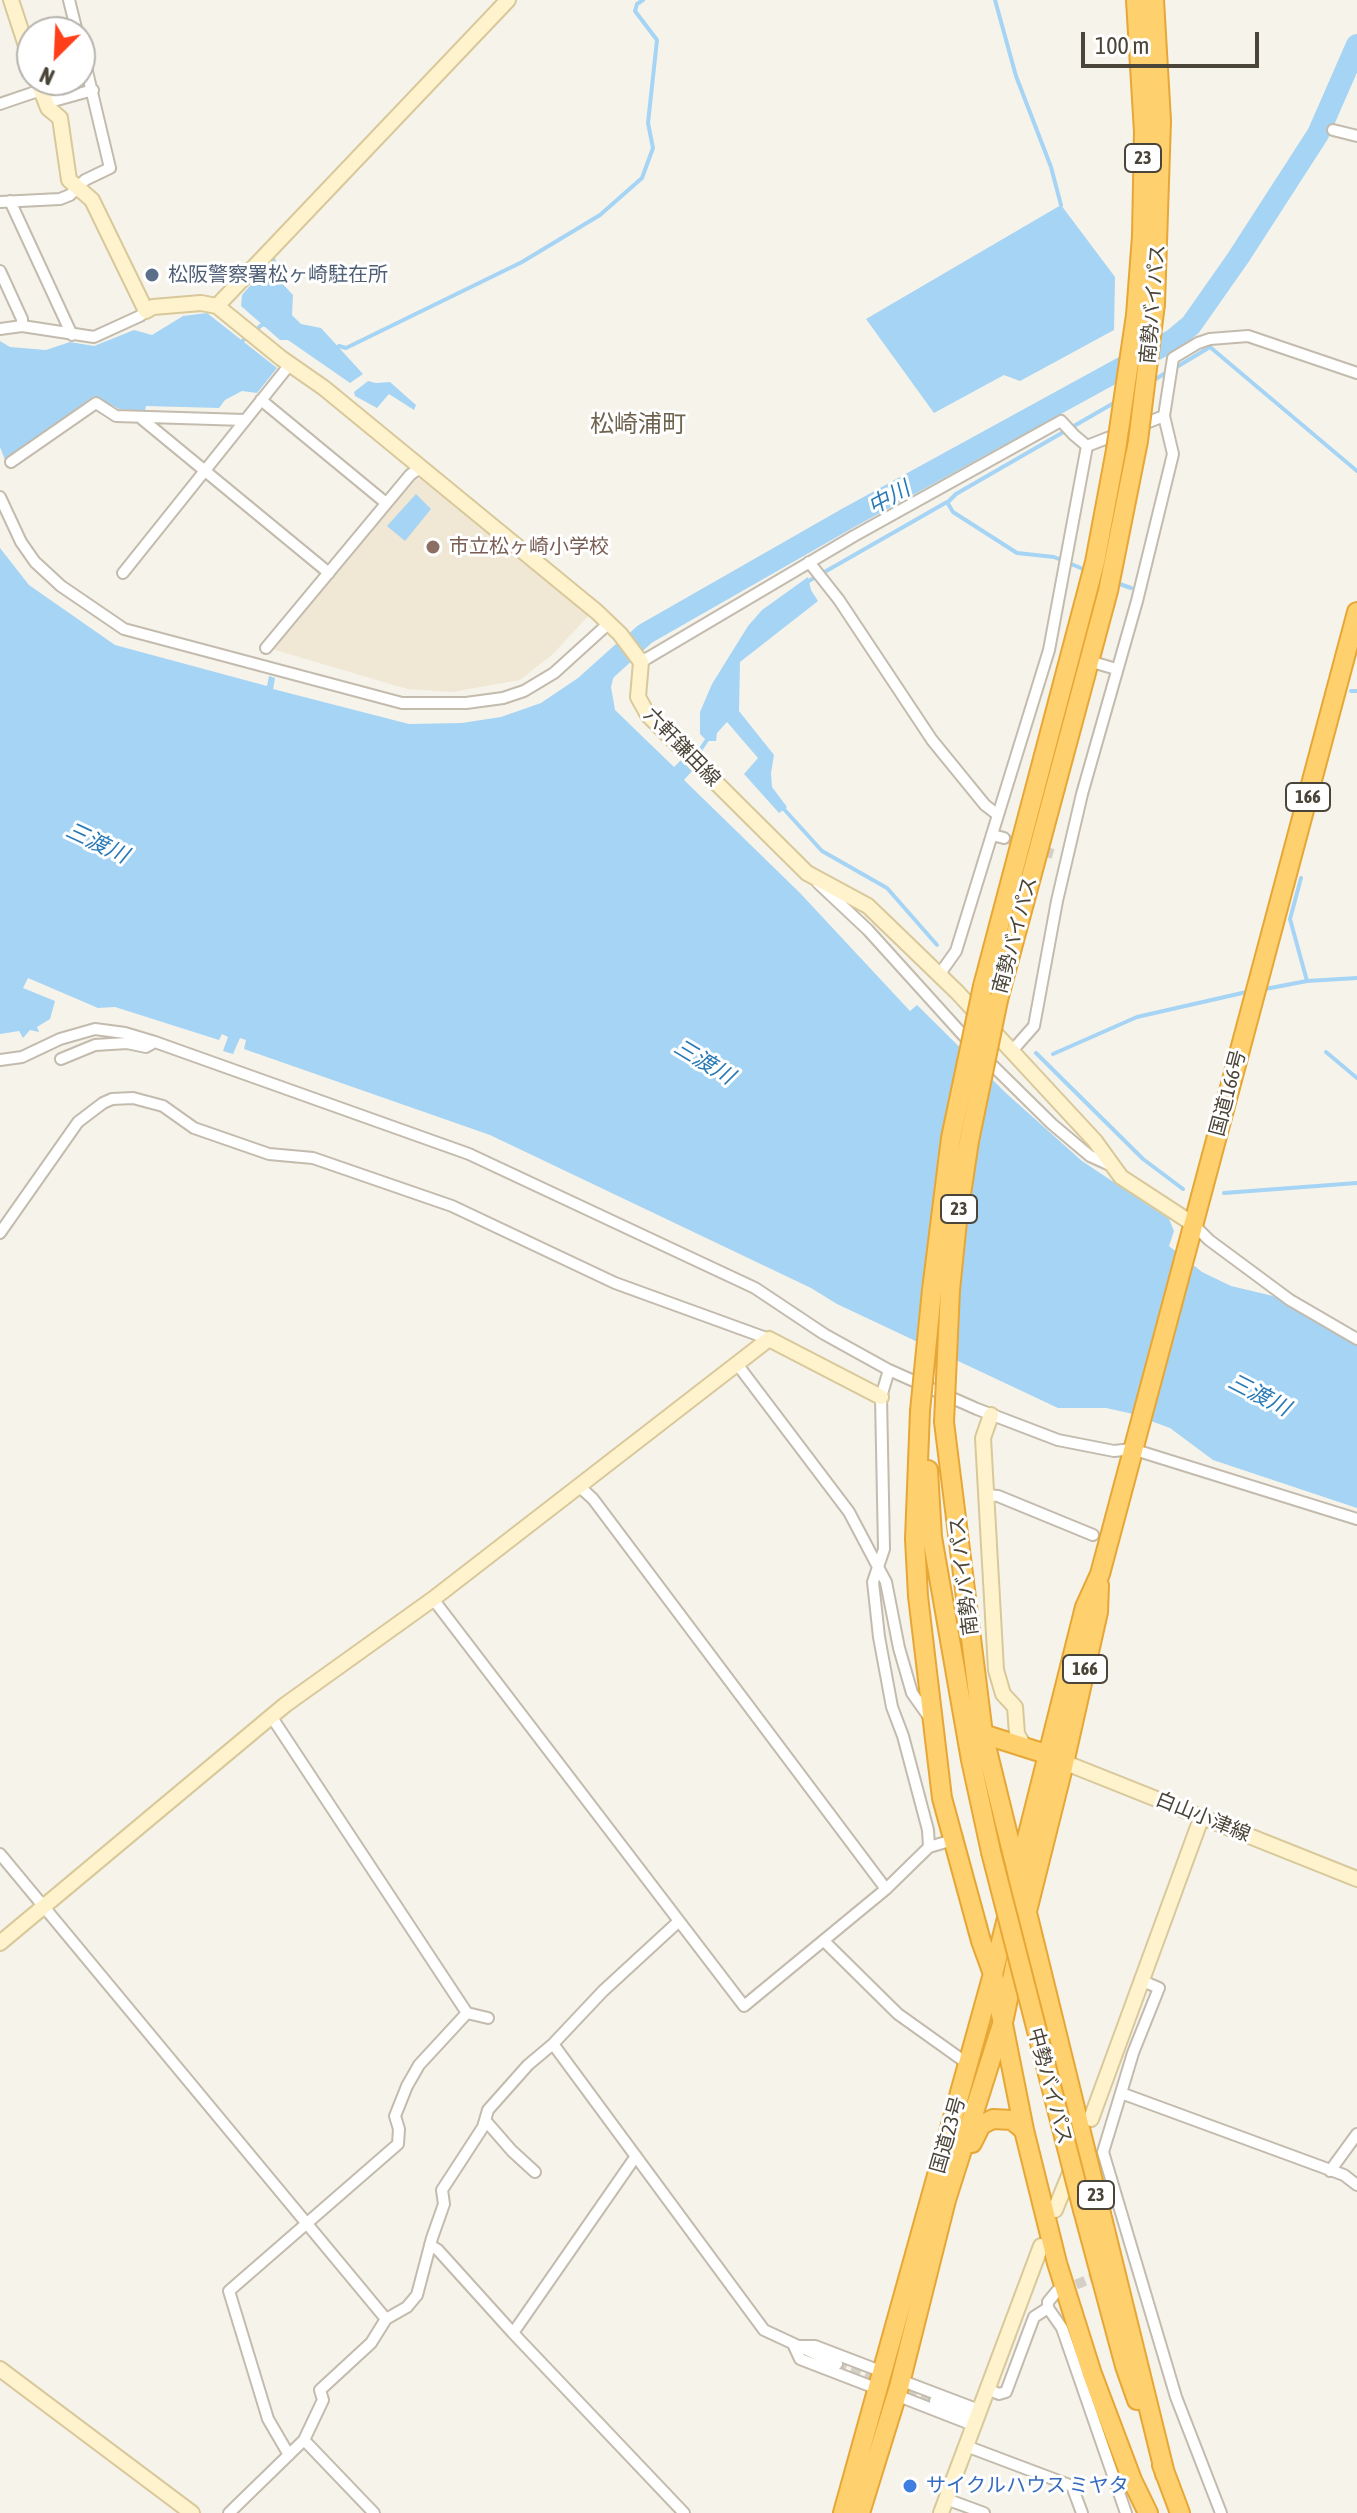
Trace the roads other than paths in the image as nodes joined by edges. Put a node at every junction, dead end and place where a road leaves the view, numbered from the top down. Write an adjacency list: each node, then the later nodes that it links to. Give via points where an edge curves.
1 (508, 0): 13 (street)
2 (1136, 0): 37 (highway, 南勢バイパス / 23, bridge, via 1144,132 1136,315)
3 (1154, 0): 37 (highway, 南勢バイパス / 23, bridge, via 1161,121 1155,304 1138,441 1108,591)
4 (25, 96): 7 (street)
5 (45, 96): 10 (street, via 60,118 69,180)
6 (94, 96): 10 (street, via 110,168)
7 (0, 104)
8 (1333, 130): 9 (street)
9 (1357, 136)
10 (77, 189): 11 (street, via 60,199); 14 (street, via 92,200)
11 (5, 202): 17 (street)
12 (0, 271): 15 (street)
13 (221, 310): 14 (street, via 201,303); 18 (street)
14 (146, 311): 17 (street, via 94,337)
15 (22, 326): 16 (street); 17 (street)
16 (0, 329)
17 (72, 335)
18 (286, 361): 20 (street); 26 (street)
19 (1357, 373): 21 (street, via 1248,336 1210,339 1173,358)
20 (261, 400): 23 (street); 29 (street)
21 (1164, 416): 24 (street); 39 (street, via 1173,454)
22 (140, 417): 23 (street); 25 (street, via 116,416 96,403); 27 (street)
23 (245, 420): 27 (street)
24 (1087, 446): 30 (street, via 1061,421); 36 (street)
25 (11, 462)
26 (421, 467): 29 (street); 34 (street)
27 (205, 470): 31 (street); 32 (street)
28 (0, 497): 34 (street, via 35,562 124,629 402,703 466,703 524,691)
29 (386, 503): 32 (street)
30 (812, 566): 38 (street); 40 (street, via 932,740)
31 (123, 573)
32 (329, 573): 35 (street)
33 (1357, 612): 52 (highway, 国道166号 / 166)
34 (614, 629): 38 (street)
35 (266, 648)
36 (1049, 650): 37 (street); 40 (street)
37 (1080, 659): 39 (street); 58 (highway, 南勢バイパス / 23, bridge, via 983,986 951,1138); 61 (highway, 南勢バイパス / 23, bridge, via 977,1097)
38 (641, 662): 45 (street, 六軒鎌田線, via 642,705)
39 (1116, 669): 44 (street)
40 (998, 815): 41 (street)
41 (992, 835): 42 (street); 46 (street, via 956,951)
42 (1004, 838)
43 (1053, 854): 44 (street)
44 (1067, 859): 48 (street, via 1034,1026)
45 (807, 873): 46 (street, 六軒鎌田線, via 868,906); 51 (street, via 1052,1124 1090,1156)
46 (939, 975): 48 (street, 六軒鎌田線)
47 (155, 1042): 49 (street, via 146,1047 95,1045); 50 (street, via 95,1029); 57 (street, via 469,1154 755,1288)
48 (1011, 1052): 51 (street, 六軒鎌田線)
49 (61, 1059)
50 (0, 1060)
51 (1112, 1166): 52 (street, 六軒鎌田線)
52 (1193, 1224): 55 (street, via 1290,1300); 62 (highway, 国道166号 / 166)
53 (0, 1233): 54 (street, via 78,1122 112,1099 133,1098 163,1106 194,1128 269,1154 313,1158 452,1206 615,1283)
54 (769, 1339): 56 (street); 59 (street)
55 (1357, 1339)
56 (737, 1364): 63 (street); 67 (street, via 849,1512)
57 (889, 1370): 59 (street); 60 (street)
58 (925, 1372): 61 (highway, 中勢バイパス / 23, bridge)
59 (881, 1397): 67 (street, via 884,1549)
60 (991, 1415): 62 (street, via 1058,1440 1114,1451); 64 (street, via 983,1438)
61 (931, 1416): 71 (highway, 23, via 916,1512 917,1582); 72 (highway, 南勢バイパス / 23); 127 (highway, 中勢バイパス / 23, bridge, via 951,1650 991,1852 1125,2366)
62 (1132, 1449): 65 (street); 74 (highway, 国道166号 / 166, via 1100,1574 1085,1607)
63 (580, 1487): 68 (street); 81 (street)
64 (985, 1495): 66 (street); 70 (street, via 997,1676)
65 (1357, 1519)
66 (1093, 1535)
67 (878, 1567): 71 (street, via 912,1693); 77 (street, via 873,1582 879,1637)
68 (433, 1599): 69 (street); 84 (street)
69 (271, 1716): 82 (street); 90 (street)
70 (1016, 1719): 72 (street, via 1004,1731); 73 (street)
71 (933, 1723): 76 (highway, 23)
72 (987, 1735): 73 (highway); 79 (highway, 南勢バイパス / 23)
73 (1024, 1746): 74 (highway)
74 (1056, 1759): 75 (street, 白山小津線); 79 (highway, 国道23号 / 23); 83 (highway, 国道23号 / 23)
75 (1202, 1816): 80 (street, 白山小津線); 89 (street)
76 (953, 1840): 77 (street); 86 (highway, 23)
77 (929, 1847): 81 (street)
78 (0, 1854): 82 (street)
79 (1016, 1874): 83 (highway, 23); 88 (highway, 国道23号 / 23)
80 (1357, 1879)
81 (886, 1889): 85 (street)
82 (44, 1907): 87 (street); 108 (street)
83 (1025, 1916): 92 (highway, 国道23号 / 23); 127 (highway, 23)
84 (678, 1922): 85 (street, via 744,2006); 94 (street)
85 (824, 1941): 95 (street, via 898,2014)
86 (981, 1941): 88 (highway, 23); 93 (highway, 23, via 984,1973)
87 (0, 1943)
88 (993, 1974): 92 (highway, 23); 93 (highway, 国道23号 / 23)
89 (1140, 1980): 96 (street, via 1159,1988); 97 (street)
90 (467, 2013): 91 (street); 108 (street, via 419,2065 407,2086 395,2116 398,2144)
91 (488, 2018)
92 (1004, 2018): 99 (highway, 23); 106 (highway, 国道23号 / 23)
93 (975, 2041): 95 (highway, 国道23号 / 23)
94 (553, 2044): 98 (street, via 508,2087); 101 (street)
95 (968, 2064): 120 (highway, 国道23号 / 23)
96 (1121, 2093): 103 (street); 111 (street, via 1103,2152)
97 (1091, 2119)
98 (485, 2120): 104 (street); 109 (street, via 442,2190 444,2204)
99 (1024, 2130): 106 (highway, via 1005,2118 981,2125); 138 (highway, 23, via 1092,2374)
100 (1357, 2134): 103 (street)
101 (636, 2156): 116 (street); 117 (street, via 764,2330)
102 (1075, 2161): 107 (street)
103 (1330, 2171): 105 (street)
104 (535, 2172)
105 (1357, 2185)
106 (946, 2200): 120 (highway, 国道23号 / 23)
107 (1055, 2210)
108 (306, 2222): 115 (street); 126 (street, via 229,2291 268,2419)
109 (430, 2245): 115 (street, via 417,2295); 116 (street)
110 (1041, 2246): 121 (street)
111 (1134, 2262): 112 (street); 140 (street, via 1176,2397)
112 (1120, 2268)
113 (1057, 2291): 114 (street)
114 (1048, 2308): 121 (street, via 1034,2317 1006,2392); 137 (street, via 1062,2328)
115 (386, 2319): 124 (street, via 371,2343 320,2390 323,2400)
116 (513, 2333): 132 (street)
117 (794, 2346): 118 (street); 120 (street, via 815,2346); 120 (street, via 800,2359)
118 (837, 2364)
119 (0, 2369): 129 (street)
120 (889, 2384): 123 (street); 123 (street); 133 (highway, 国道23号 / 23); 134 (highway, 国道23号 / 23)
121 (987, 2389): 123 (street)
122 (935, 2401): 123 (street)
123 (976, 2417): 125 (street)
124 (304, 2440): 126 (street); 131 (street)
125 (966, 2446): 128 (street); 136 (street, via 1072,2486)
126 (289, 2455): 130 (street)
127 (1165, 2474): 139 (highway, 中勢バイパス / 23)
128 (943, 2506): 135 (street)
129 (187, 2512)
130 (229, 2513)
131 (374, 2513)
132 (684, 2513)
133 (843, 2513)
134 (860, 2513)
135 (984, 2513)
136 (1082, 2513)
137 (1126, 2513)
138 (1148, 2513)
139 (1180, 2513)
140 (1221, 2513)

